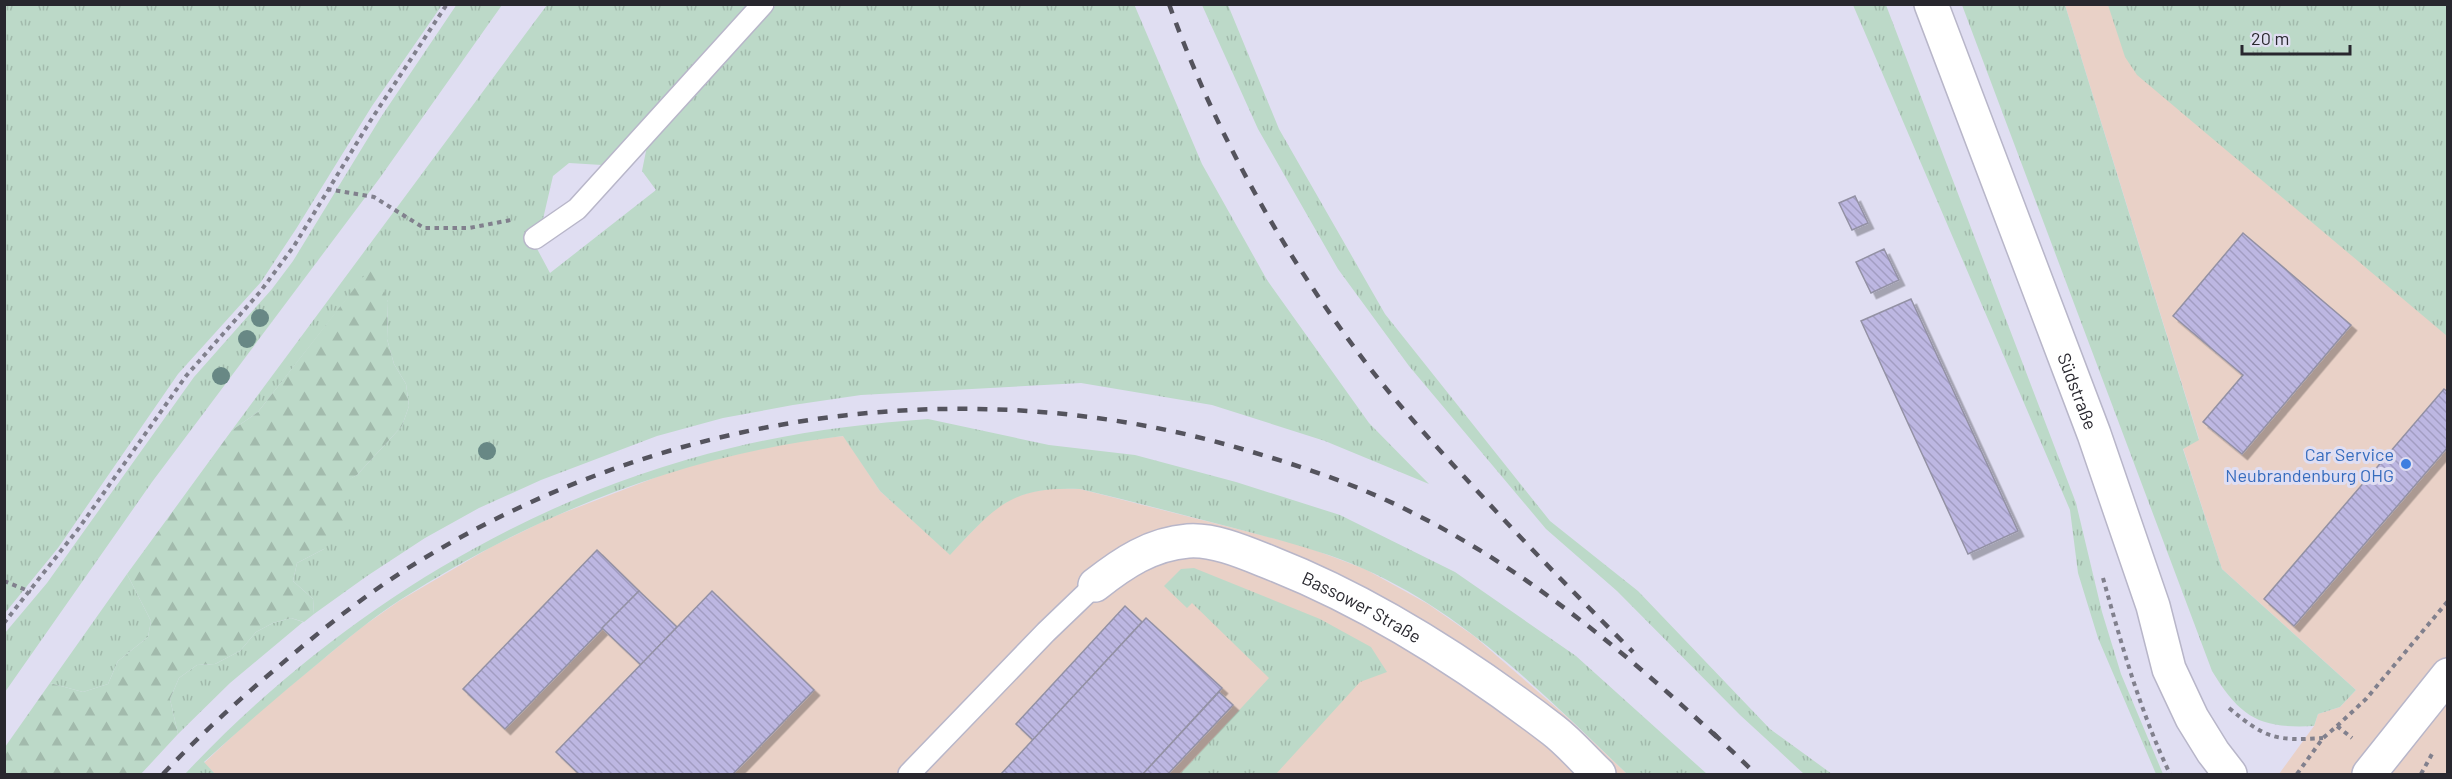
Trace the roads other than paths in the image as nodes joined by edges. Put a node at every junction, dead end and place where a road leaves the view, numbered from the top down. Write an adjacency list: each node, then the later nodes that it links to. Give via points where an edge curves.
1 (763, 4): 3 (lane, via 577,209)
2 (1931, 4): 8 (street, Südstraße, via 2094,434 2153,606 2169,669 2192,718)
3 (535, 238)
4 (1095, 585): 6 (lane); 7 (street, Bassower Straße, via 1142,552 1165,545 1190,541 1249,554 1345,595 1405,628 1555,731)
5 (2448, 675): 9 (street)
6 (909, 774)
7 (1599, 774)
8 (2229, 774)
9 (2370, 774)

